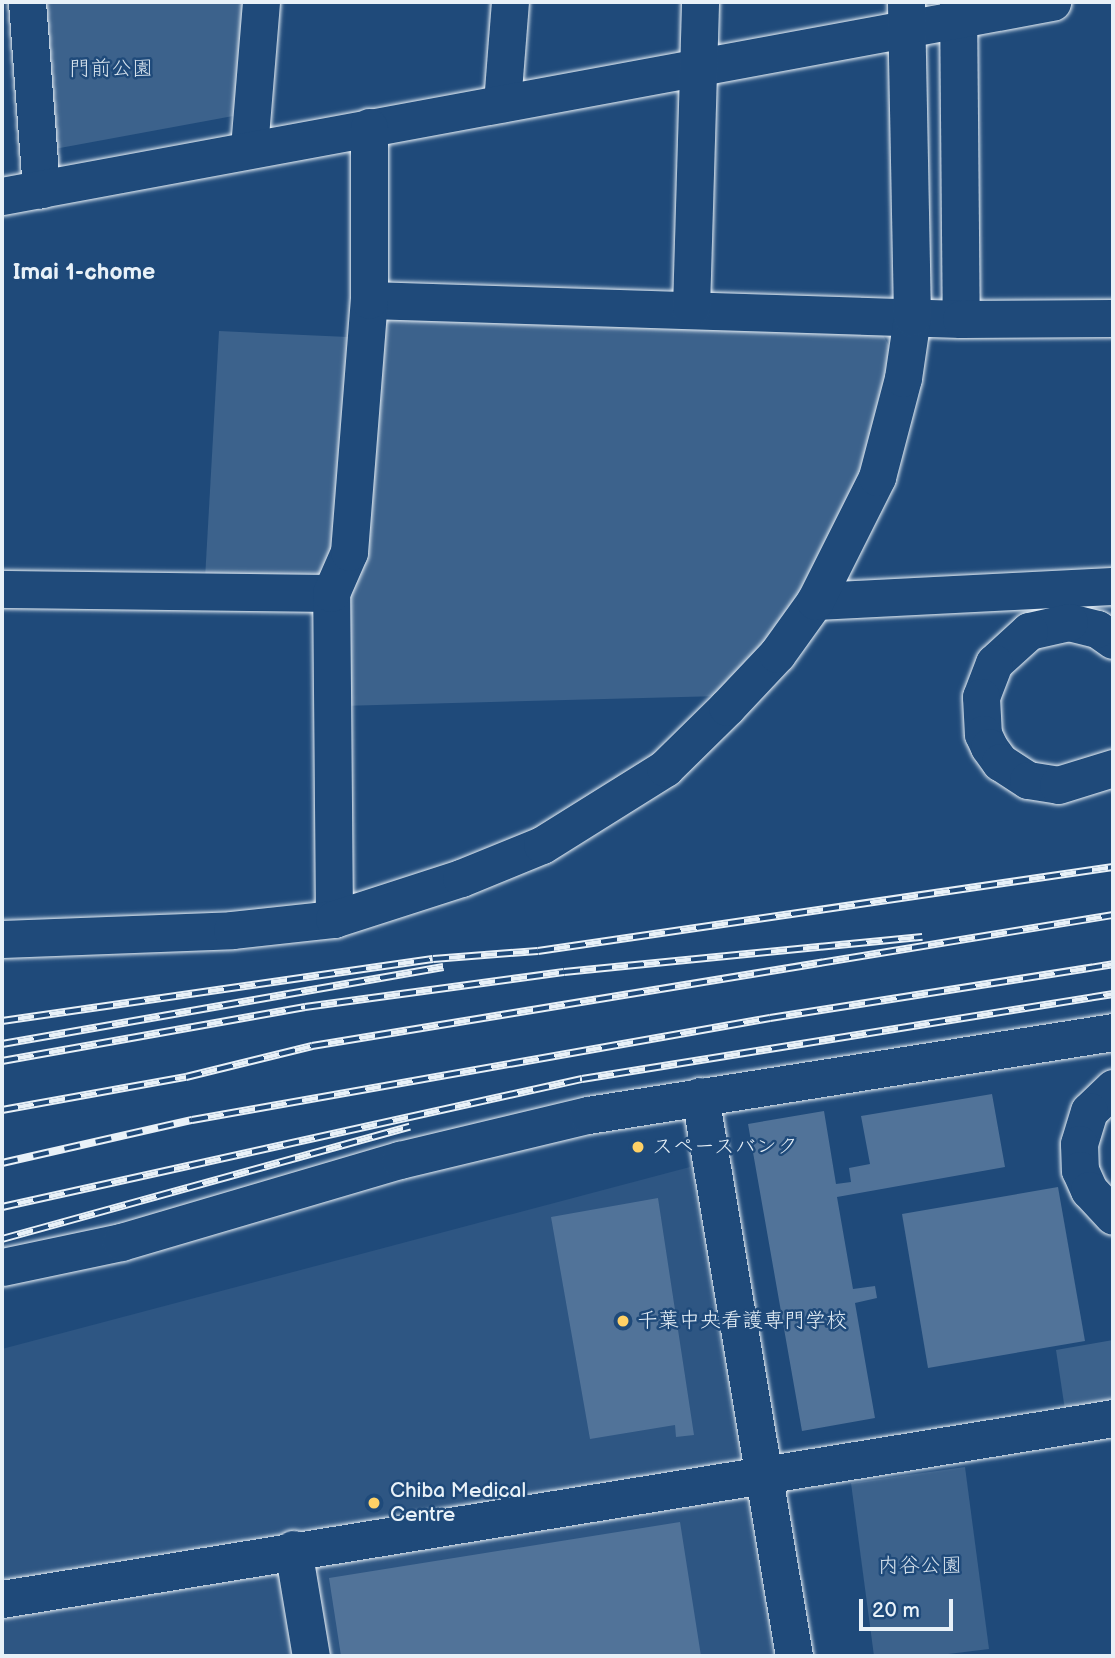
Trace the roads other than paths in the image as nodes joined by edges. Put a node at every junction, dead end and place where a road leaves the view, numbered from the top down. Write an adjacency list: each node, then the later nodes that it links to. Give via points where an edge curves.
1 (27, 2): 12 (street)
2 (261, 2): 11 (street)
3 (510, 2): 9 (street)
4 (700, 2): 8 (street)
5 (1052, 2): 6 (street)
6 (959, 10): 7 (street); 18 (street)
7 (907, 15): 8 (street); 16 (street)
8 (697, 64): 9 (street); 15 (street)
9 (502, 103): 10 (street)
10 (369, 127): 11 (street); 14 (street)
11 (249, 148): 12 (street)
12 (41, 189): 13 (street)
13 (2, 196)
14 (369, 300): 15 (street); 21 (street, via 349,552)
15 (691, 308): 16 (street)
16 (912, 317): 18 (street); 22 (street, via 903,378 877,477)
17 (1113, 318): 18 (street)
18 (961, 319)
19 (1113, 586): 22 (street)
20 (2, 589): 21 (street)
21 (331, 593): 25 (street)
22 (815, 601): 25 (street, via 777,654 665,768 542,845 461,878)
23 (1113, 639): 24 (street, via 1097,629 1069,622 1029,631 994,663 981,697 983,734 989,747 1000,762 1028,780 1058,785)
24 (1113, 768)
25 (334, 919): 26 (street, via 232,930)
26 (2, 939)
27 (1113, 1032): 29 (street)
28 (1113, 1088): 30 (street, via 1089,1111 1079,1144 1080,1170 1089,1190)
29 (700, 1096): 31 (street, via 588,1115 400,1160 121,1242); 33 (street)
30 (1113, 1216)
31 (2, 1267)
32 (1113, 1418): 33 (street)
33 (765, 1474): 34 (street); 37 (street)
34 (293, 1549): 35 (street); 36 (street)
35 (2, 1599)
36 (311, 1656)
37 (794, 1656)

